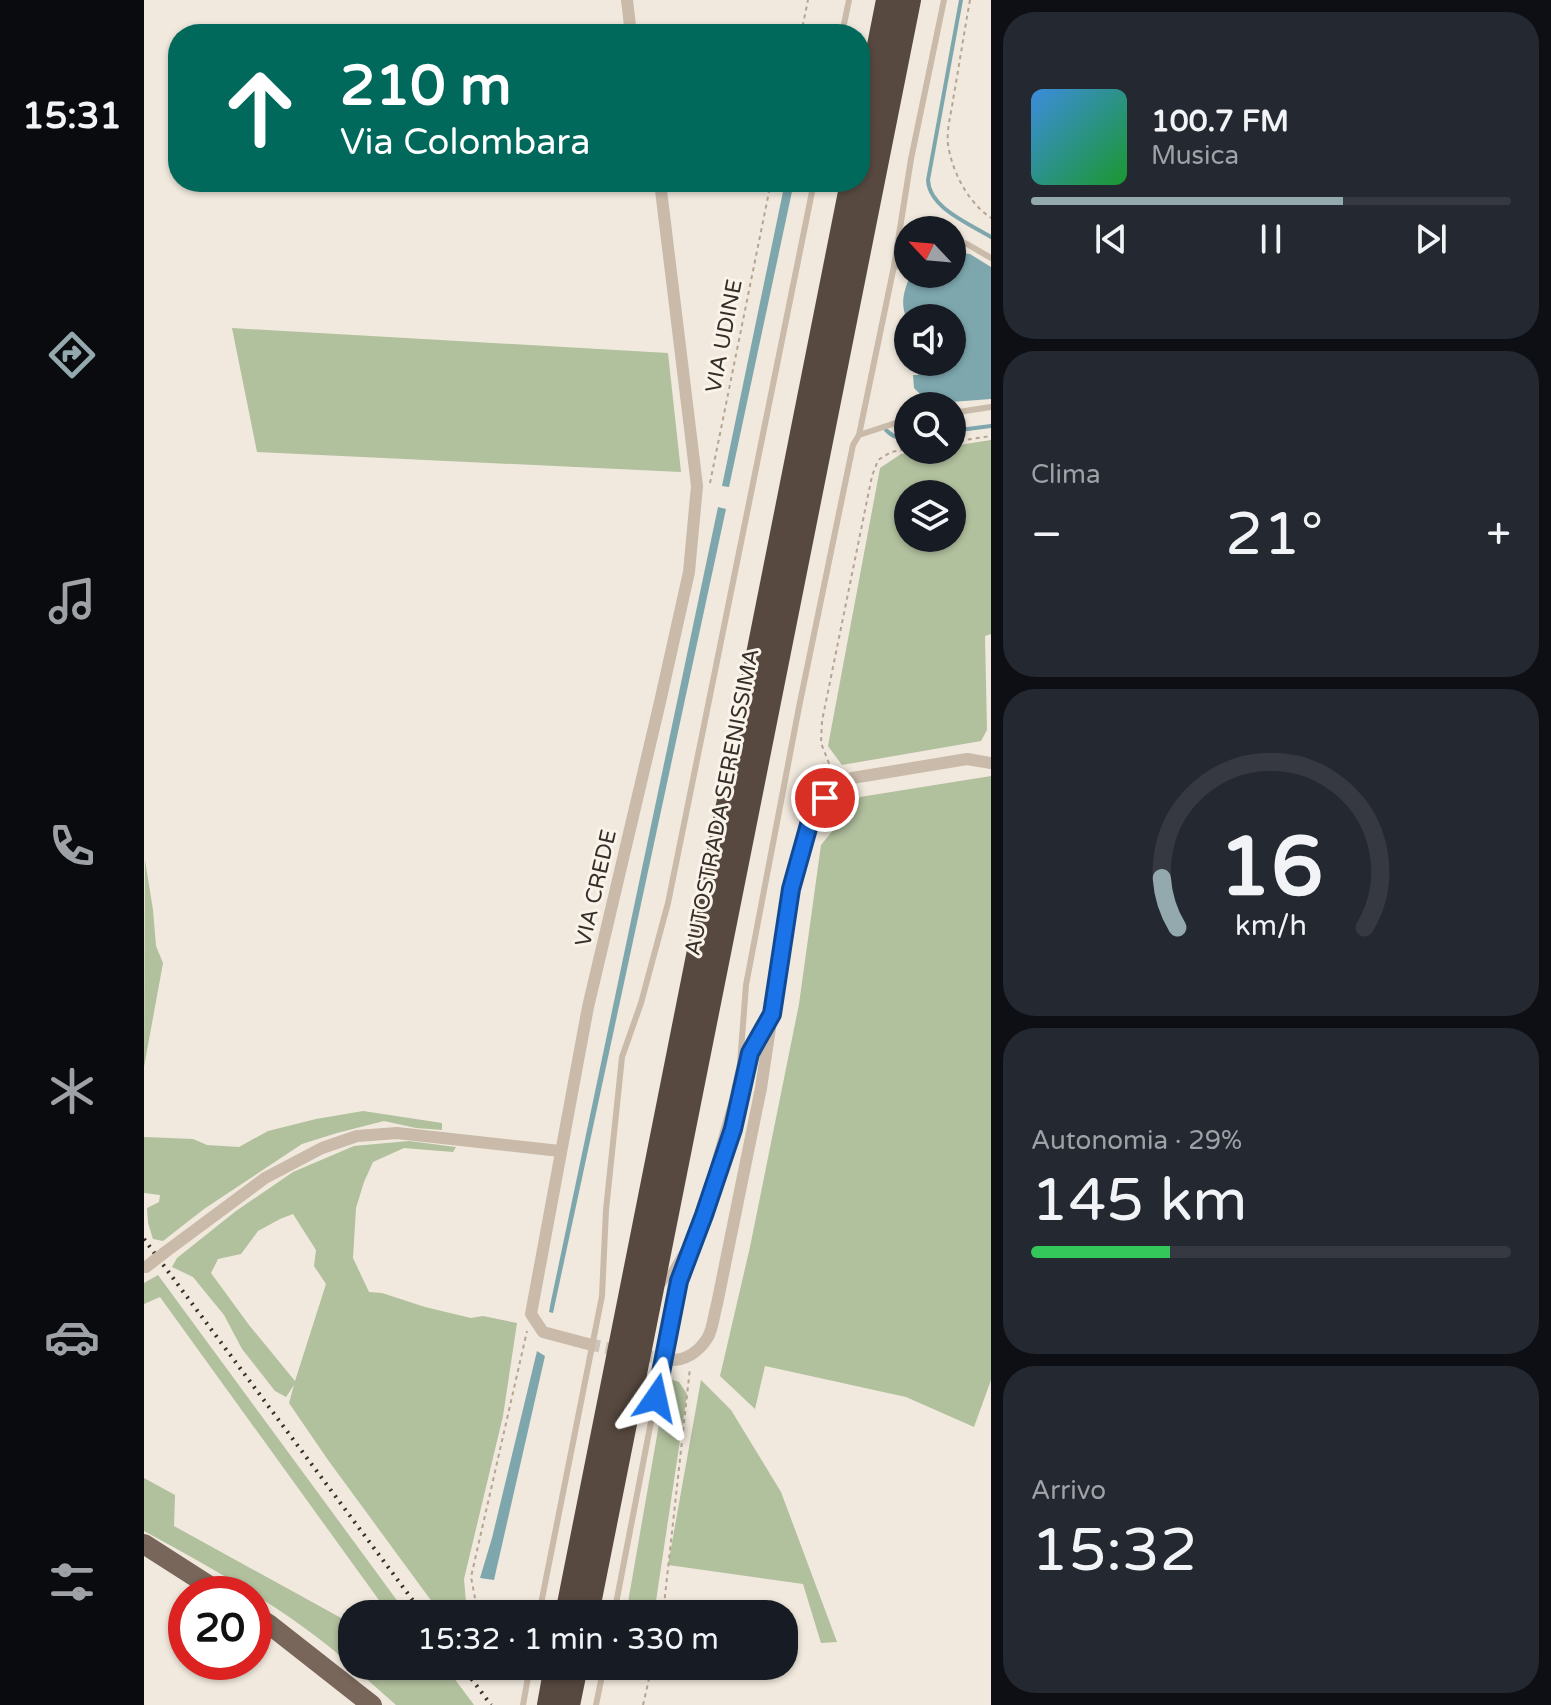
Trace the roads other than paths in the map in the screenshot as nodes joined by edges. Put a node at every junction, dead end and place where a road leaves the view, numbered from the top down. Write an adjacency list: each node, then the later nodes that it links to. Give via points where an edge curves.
1 (627, 0): 6 (street)
2 (849, 0): 7 (lane)
3 (888, 0): 8 (highway)
4 (909, 0): 26 (highway, AUTOSTRADA SERENISSIMA)
5 (944, 0): 12 (lane)
6 (630, 24)
7 (844, 24)
8 (870, 91)
9 (661, 192): 22 (street, VIA CREDE, via 697,486 689,572)
10 (812, 192): 31 (lane, via 668,903 622,1057 602,1296)
11 (850, 192): 32 (highway, AUTOSTRADA SERENISSIMA)
12 (902, 216)
13 (966, 244): 14 (lane)
14 (991, 258)
15 (894, 266): 19 (lane)
16 (991, 407): 17 (lane)
17 (966, 411)
18 (894, 424): 19 (lane)
19 (859, 435): 23 (lane, via 799,707 746,985 740,1064)
20 (991, 763): 21 (street, via 967,759 839,783 812,814 791,889)
21 (772, 1014): 23 (lane, via 750,1053 733,1129); 28 (street, via 708,1336 691,1355)
22 (560, 1151): 25 (street, bridge, via 397,1133 357,1136 265,1178); 27 (street, VIA CREDE, via 531,1314 543,1332)
23 (710, 1196): 24 (lane)
24 (704, 1215): 26 (lane); 28 (lane, bridge, via 679,1281)
25 (145, 1268)
26 (647, 1310): 33 (highway, AUTOSTRADA SERENISSIMA)
27 (588, 1344)
28 (665, 1365): 34 (lane)
29 (144, 1544): 30 (main road)
30 (194, 1576)
31 (542, 1600)
32 (570, 1600)
33 (590, 1600)
34 (617, 1600)
35 (272, 1627): 40 (main road)
36 (527, 1680): 41 (lane)
37 (553, 1680): 42 (highway)
38 (573, 1680): 43 (highway)
39 (601, 1680): 44 (lane)
40 (372, 1705)
41 (523, 1705)
42 (549, 1705)
43 (568, 1705)
44 (596, 1705)

